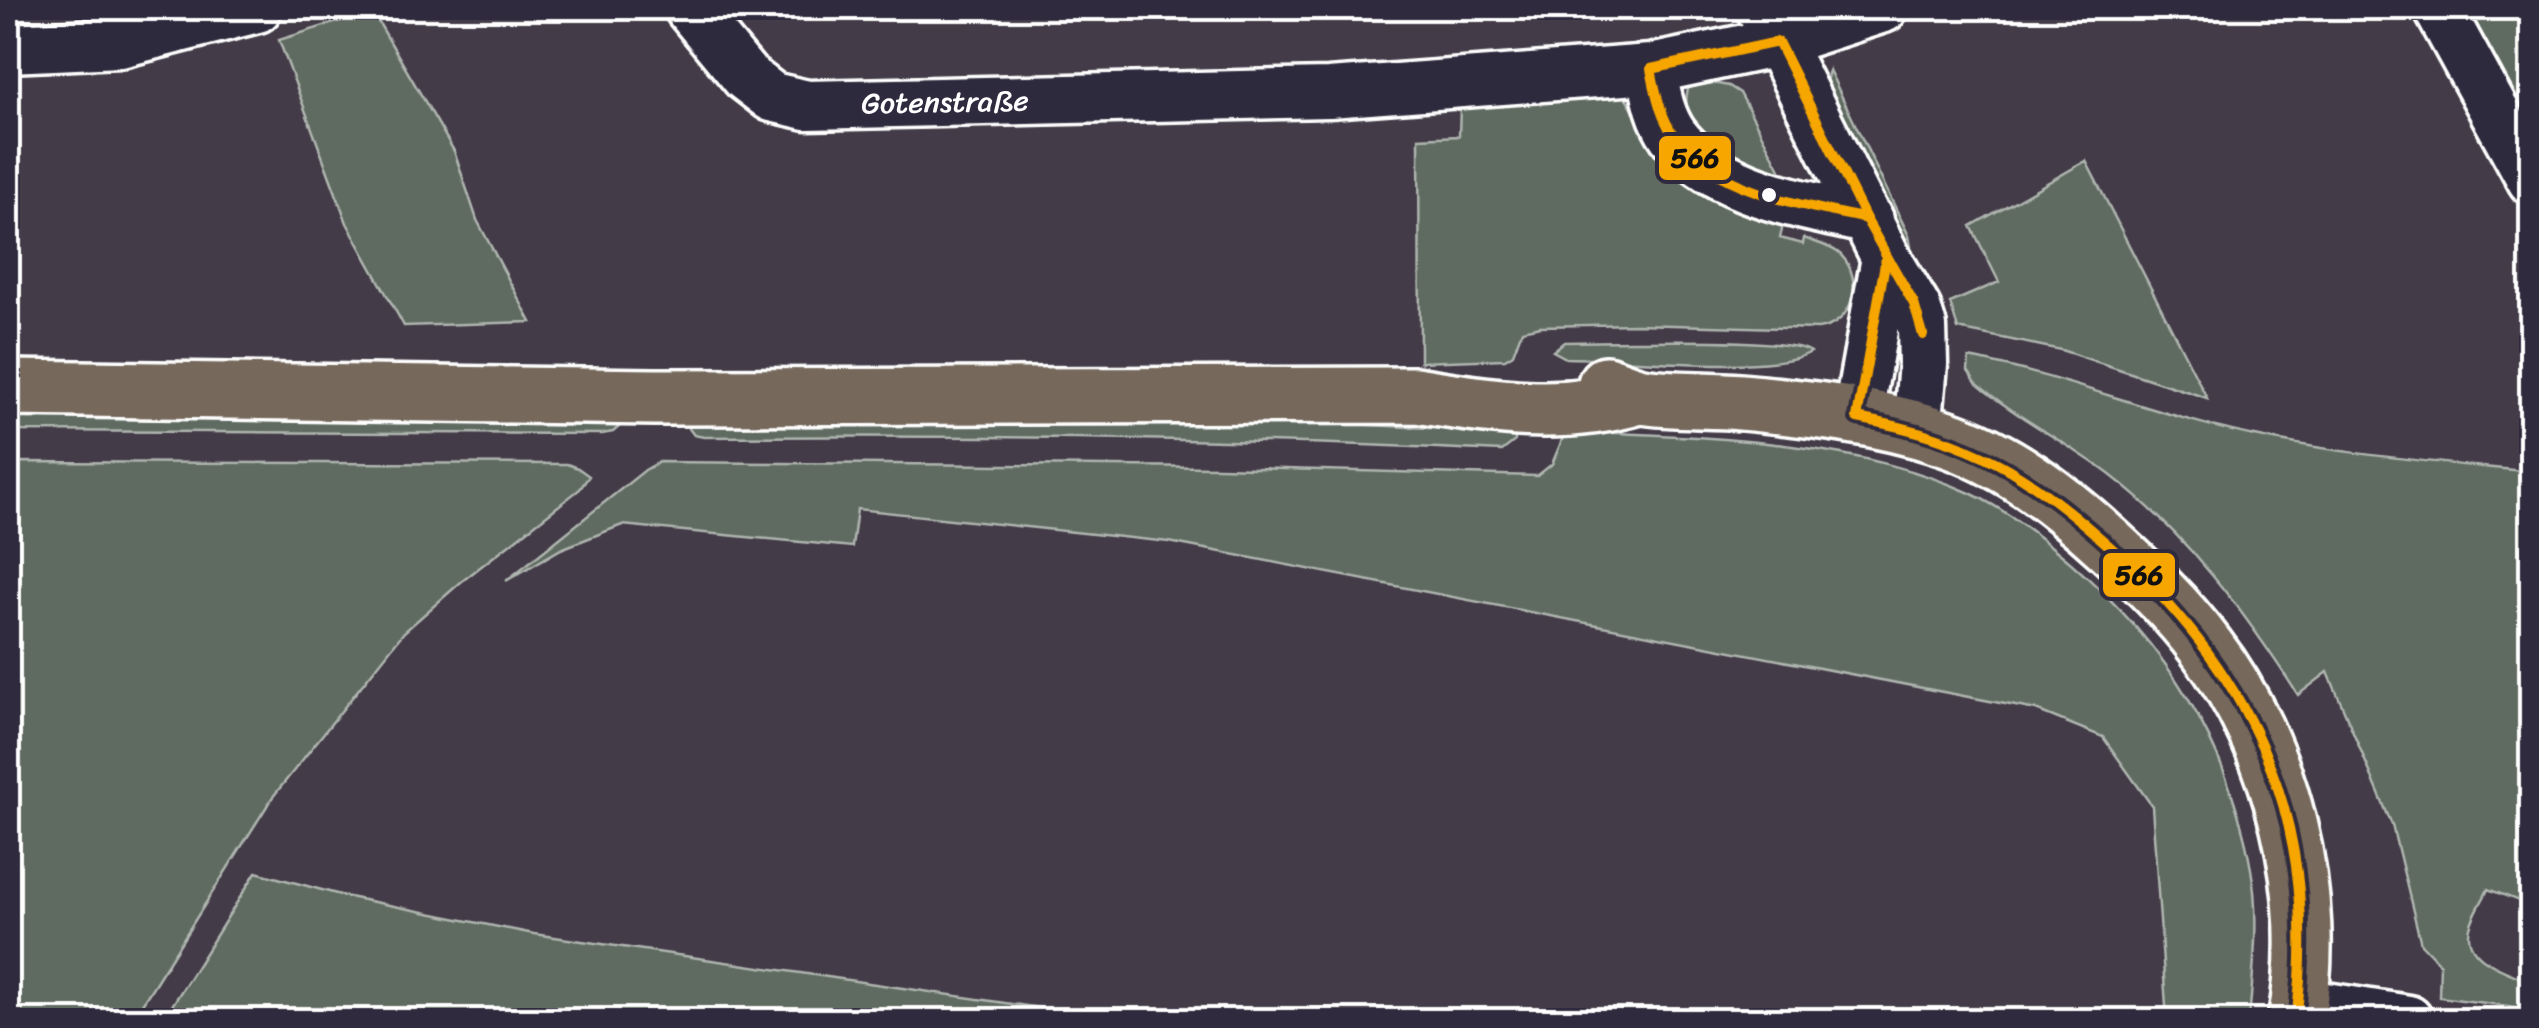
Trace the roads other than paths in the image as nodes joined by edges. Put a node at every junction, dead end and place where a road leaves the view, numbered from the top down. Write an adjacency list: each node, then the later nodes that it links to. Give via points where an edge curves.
1 (257, 8): 6 (street, via 120,43)
2 (688, 8): 7 (street, Gotenstraße, via 746,77 772,97 807,105 1329,93)
3 (1883, 8): 5 (street, Gotenstraße)
4 (2438, 8): 8 (street)
5 (1770, 25): 7 (street, Gotenstraße); 9 (street)
6 (8, 48)
7 (1651, 69): 9 (street, via 1660,111 1692,156 1719,174)
8 (2532, 180)
9 (1878, 239): 11 (street); 12 (street, via 1922,327)
10 (8, 388): 11 (main road, via 655,396 1416,394 1538,410 1583,409 1639,396)
11 (1857, 418): 12 (main road)
12 (1918, 430): 13 (main road, via 1978,452 2056,500 2180,616 2234,688 2273,770 2289,830 2302,922)
13 (2298, 1012): 14 (street)
14 (2408, 1020)

